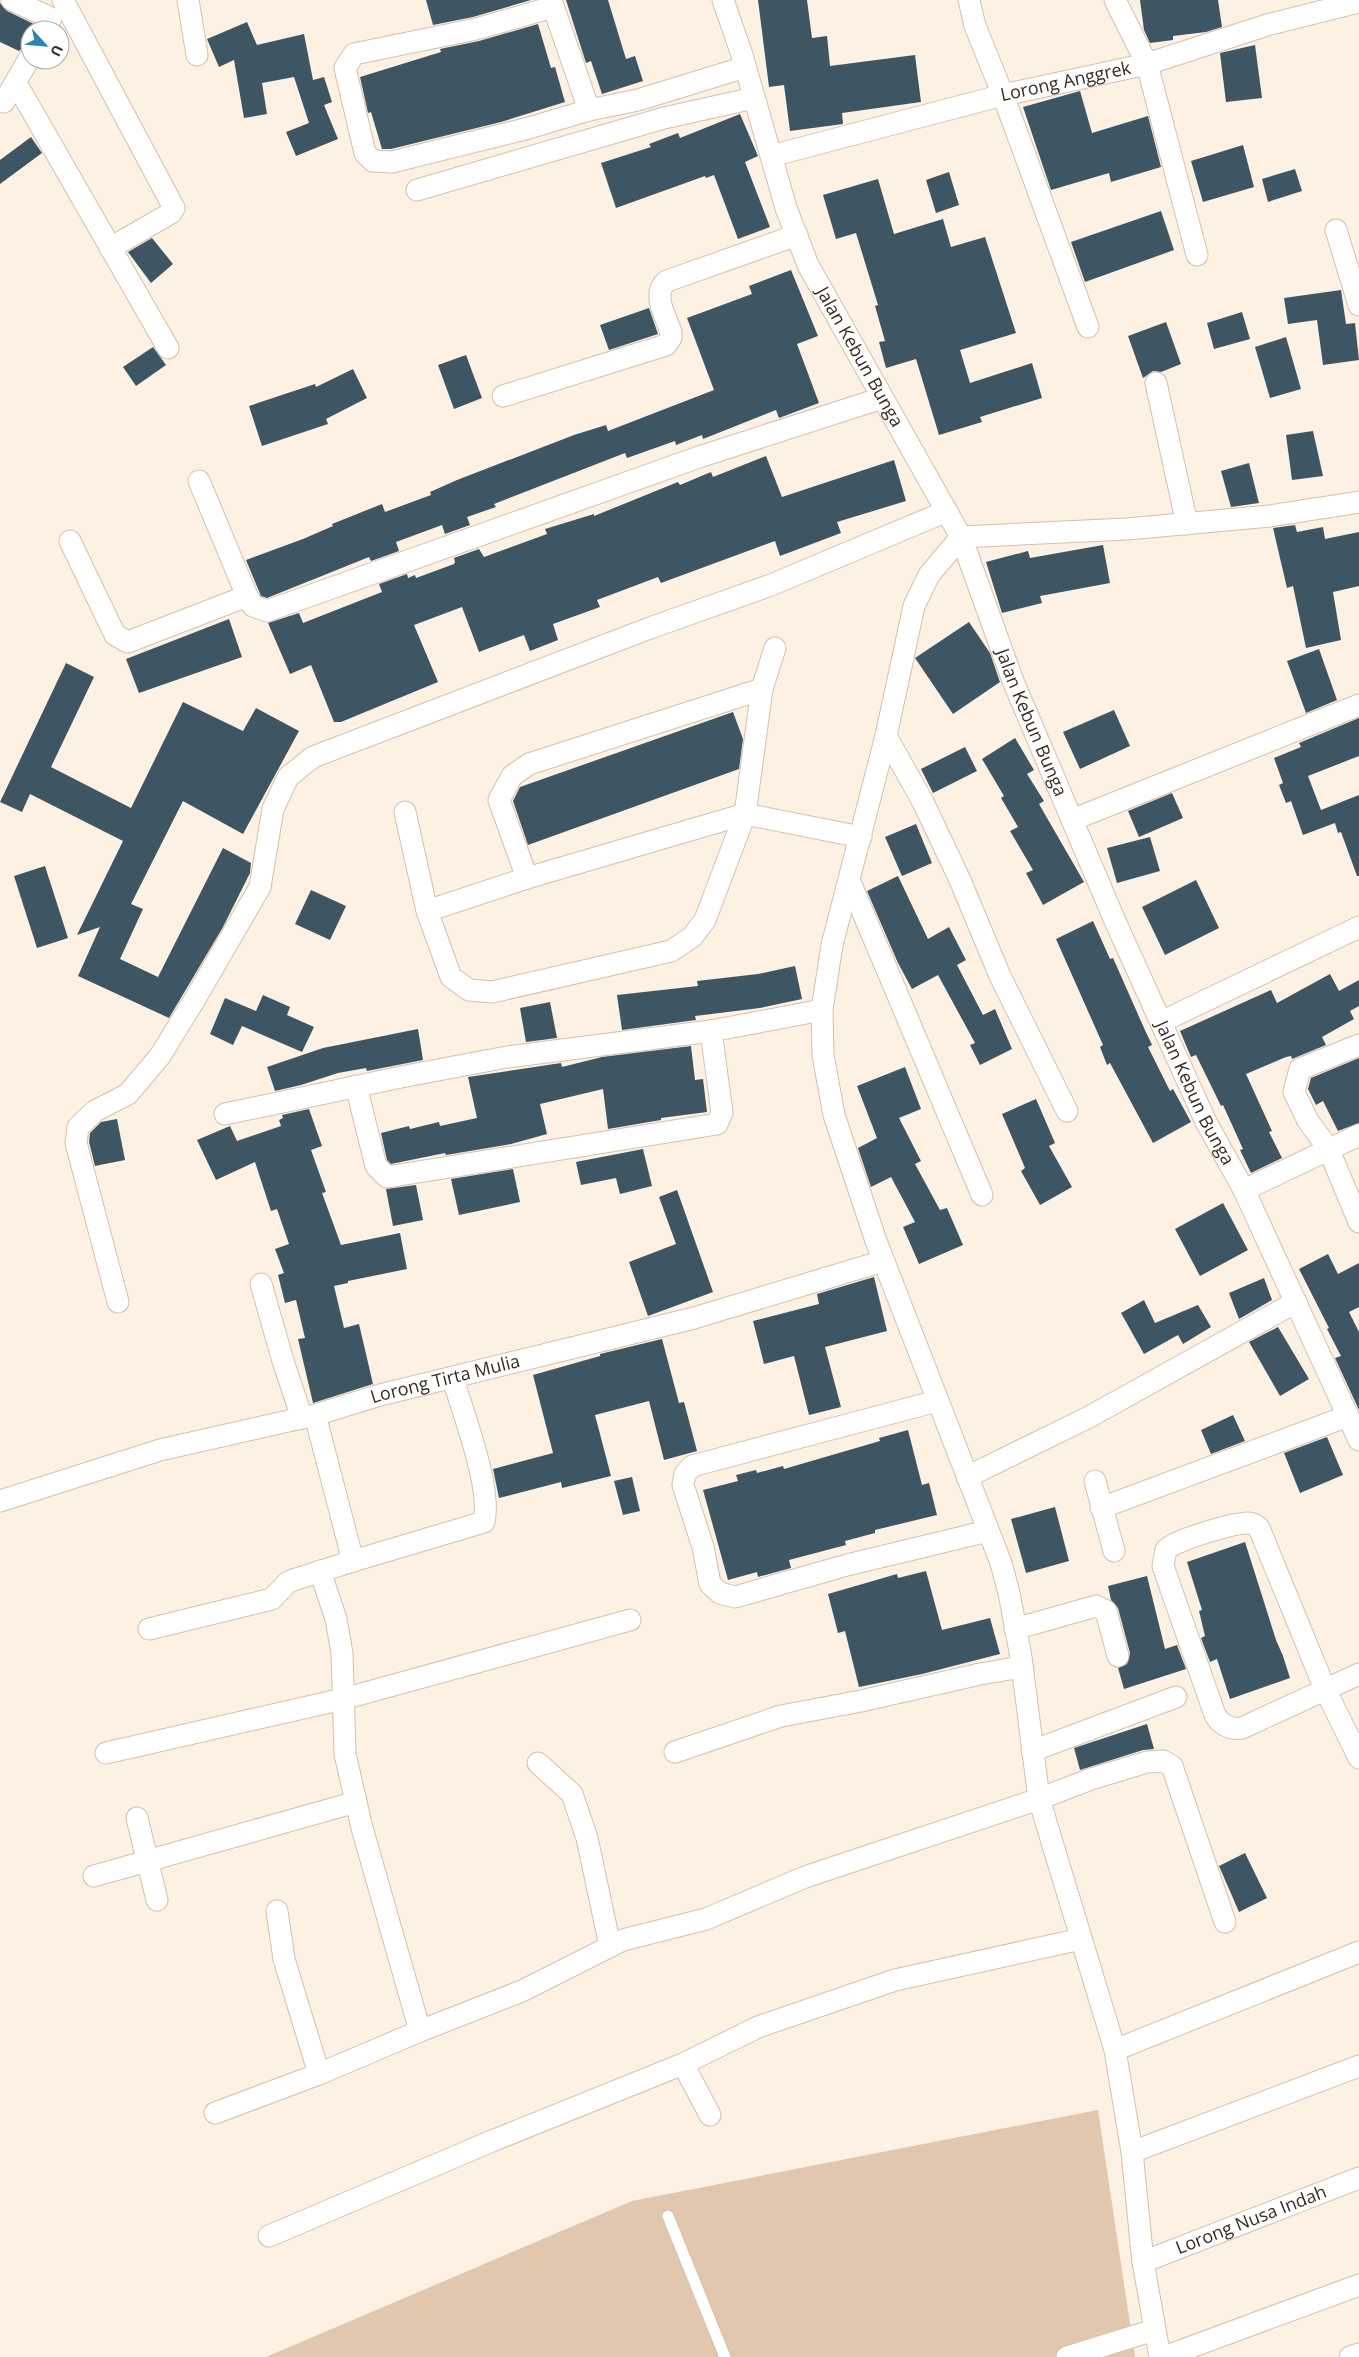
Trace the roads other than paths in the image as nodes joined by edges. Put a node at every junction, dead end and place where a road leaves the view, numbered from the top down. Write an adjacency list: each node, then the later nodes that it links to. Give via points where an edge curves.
1 (12, 0): 8 (street)
2 (188, 0): 9 (street)
3 (723, 0): 11 (street, Jalan Kebun Bunga)
4 (969, 0): 14 (street, via 975,26)
5 (1116, 0): 10 (street)
6 (1345, 3): 10 (street, Lorong Anggrek)
7 (552, 4): 17 (street); 17 (street, via 476,29 354,54 345,68 365,153 373,161 392,162 520,131)
8 (55, 12): 22 (street, via 174,208 171,213)
9 (197, 55)
10 (1146, 64): 14 (street, Lorong Anggrek); 23 (street)
11 (745, 67): 15 (street, Jalan Kebun Bunga); 17 (street, via 638,100)
12 (23, 70): 13 (street)
13 (16, 83): 16 (street); 22 (street)
14 (1003, 95): 18 (street, Lorong Anggrek); 25 (street)
15 (754, 98): 18 (street, Jalan Kebun Bunga); 19 (street, via 664,118)
16 (4, 102)
17 (589, 110)
18 (771, 156): 21 (street, Jalan Kebun Bunga)
19 (417, 190)
20 (1336, 230): 24 (street)
21 (797, 235): 28 (street, via 662,285 659,297 671,332 666,345); 29 (street, Jalan Kebun Bunga, via 808,265)
22 (110, 248): 26 (street)
23 (1198, 255)
24 (1359, 305)
25 (1088, 327)
26 (168, 348)
27 (1156, 383): 33 (street)
28 (503, 396)
29 (882, 398): 32 (street, Jalan Kebun Bunga); 36 (street, via 699,457 267,611 253,606)
30 (199, 481): 36 (street)
31 (1359, 502): 33 (street, via 1270,516)
32 (947, 511): 34 (street, Jalan Kebun Bunga); 63 (street, via 771,585 313,757 288,777 273,809 260,887 196,999 160,1056 128,1094 95,1111 78,1127 76,1143)
33 (1187, 524): 34 (street)
34 (961, 537): 40 (street, via 929,575 914,606); 43 (street, Jalan Kebun Bunga, via 1013,681)
35 (70, 541): 36 (street, via 120,640 128,642)
36 (247, 596)
37 (775, 648): 38 (street)
38 (762, 689): 42 (street); 45 (street, via 529,764 512,776 499,800)
39 (1359, 704): 43 (street)
40 (886, 736): 44 (street); 54 (street, via 927,811 1000,976)
41 (405, 812): 47 (street)
42 (745, 814): 44 (street); 45 (street); 47 (street, via 705,920 692,937 671,951 492,992 469,990 451,977)
43 (1072, 820): 50 (street, Jalan Kebun Bunga)
44 (861, 837): 46 (street)
45 (527, 878): 47 (street)
46 (850, 882): 49 (street, via 832,945); 59 (street)
47 (427, 911)
48 (1359, 927): 50 (street)
49 (822, 1010): 51 (street); 61 (street, via 823,1056 834,1115)
50 (1161, 1022): 58 (street, Jalan Kebun Bunga, via 1206,1122)
51 (711, 1031): 53 (street, via 507,1057); 53 (street, via 722,1113 717,1124 396,1175 387,1176 376,1166)
52 (1359, 1045): 57 (street, via 1300,1069 1296,1080 1294,1092 1308,1122)
53 (356, 1086): 55 (street)
54 (1066, 1111)
55 (225, 1114)
56 (1359, 1135): 57 (street)
57 (1328, 1148): 58 (street); 60 (street)
58 (1244, 1190): 64 (street, Jalan Kebun Bunga)
59 (982, 1195)
60 (1359, 1222)
61 (883, 1261): 65 (street, Lorong Tirta Mulia, via 694,1318); 66 (street)
62 (262, 1284): 68 (street, via 283,1360)
63 (118, 1302)
64 (1296, 1302): 67 (street, Jalan Kebun Bunga); 70 (street, via 1089,1418)
65 (453, 1378): 68 (street, Lorong Tirta Mulia, via 380,1395); 76 (street, via 485,1497 484,1522)
66 (937, 1401): 70 (street); 74 (street, via 692,1466 685,1474 683,1485 703,1547 710,1584 720,1593 735,1597 847,1565)
67 (1348, 1416): 69 (street, Jalan Kebun Bunga); 73 (street)
68 (308, 1417): 72 (street, Lorong Tirta Mulia, via 160,1450); 76 (street)
69 (1359, 1440)
70 (967, 1478): 74 (street)
71 (1095, 1481): 73 (street)
72 (4, 1500)
73 (1101, 1508): 75 (street)
74 (988, 1531): 80 (street, via 1010,1593)
75 (1114, 1551)
76 (352, 1561): 77 (street)
77 (320, 1571): 79 (street, via 287,1583 272,1599); 86 (street, via 336,1619 342,1653)
78 (630, 1620): 86 (street)
79 (149, 1628)
80 (1015, 1629): 81 (street, via 1096,1606 1106,1611); 82 (street)
81 (1118, 1656)
82 (1022, 1667): 87 (street); 88 (street, via 781,1716)
83 (1359, 1674): 84 (street)
84 (1325, 1689): 84 (street, via 1242,1728 1230,1727 1218,1720 1163,1566 1168,1546 1248,1523 1256,1525); 90 (street)
85 (1176, 1697): 87 (street)
86 (343, 1699): 89 (street); 93 (street, via 345,1754)
87 (1032, 1751): 92 (street)
88 (675, 1752)
89 (106, 1753)
90 (1359, 1758)
91 (538, 1763): 101 (street, via 572,1794 587,1838)
92 (1039, 1799): 99 (street, via 1148,1762 1170,1765); 100 (street); 101 (street, via 805,1877 706,1919)
93 (356, 1802): 95 (street); 103 (street)
94 (137, 1818): 95 (street)
95 (148, 1860): 96 (street); 97 (street)
96 (94, 1876)
97 (157, 1900)
98 (277, 1911): 107 (street, via 284,1959)
99 (1226, 1922)
100 (1081, 1939): 104 (street); 105 (street, via 895,1980 758,2027)
101 (610, 1946): 103 (street, via 522,1991)
102 (1359, 1952): 104 (street)
103 (420, 2031): 107 (street)
104 (1115, 2050): 110 (street)
105 (682, 2064): 109 (street); 113 (street, via 492,2140)
106 (1359, 2066): 110 (street)
107 (319, 2074): 108 (street)
108 (215, 2113)
109 (710, 2115)
110 (1132, 2152): 114 (street)
111 (1359, 2178): 114 (street, Lorong Nusa Indah)
112 (668, 2216): 118 (lane)
113 (268, 2236)
114 (1143, 2262): 116 (street)
115 (1359, 2285): 120 (street)
116 (1154, 2330): 119 (street); 120 (street)
117 (1359, 2354): 121 (street)
118 (725, 2357)
119 (1067, 2357)
120 (1162, 2357)
121 (1350, 2357)

